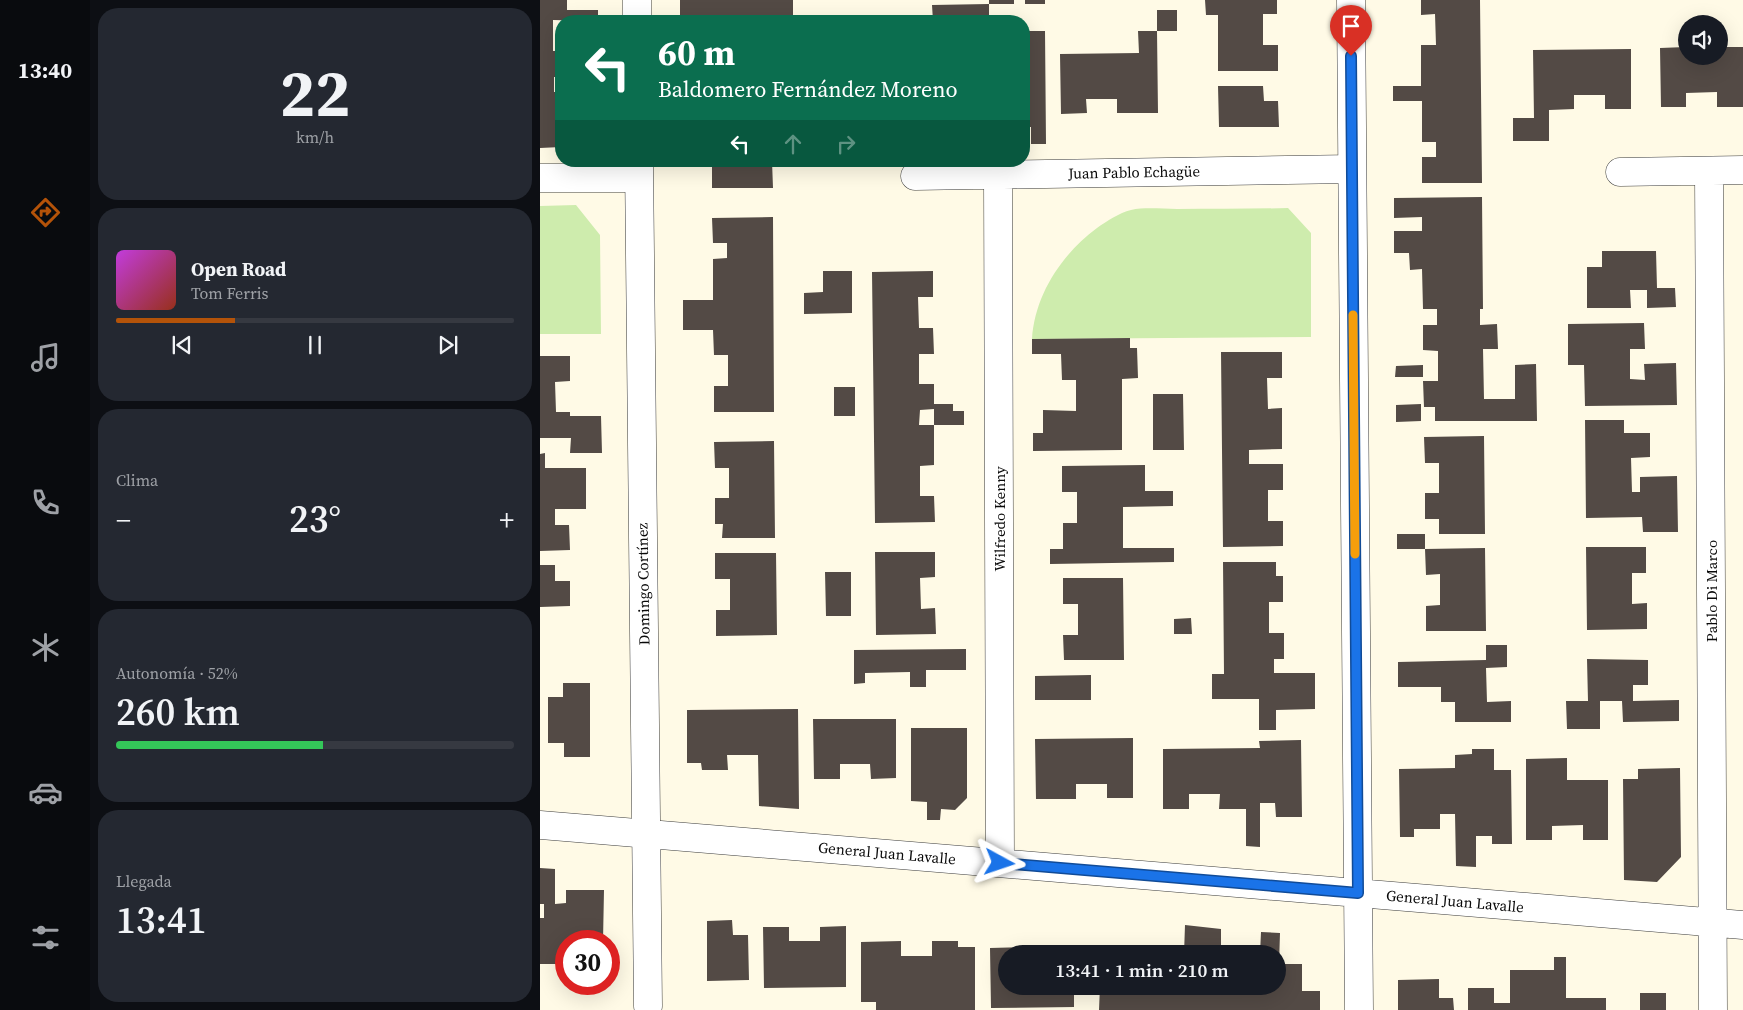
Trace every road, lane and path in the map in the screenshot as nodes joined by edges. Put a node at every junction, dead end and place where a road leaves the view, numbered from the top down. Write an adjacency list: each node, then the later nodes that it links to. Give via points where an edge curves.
1 (637, 0): 3 (street)
2 (1351, 0): 4 (street)
3 (637, 15)
4 (1352, 169): 9 (street, Juan Pablo Echagüe); 15 (street)
5 (639, 170): 11 (street); 13 (street, Domingo Cortínez)
6 (1743, 170): 7 (street)
7 (1709, 171): 8 (street); 16 (street, Pablo Di Marco)
8 (1620, 172)
9 (998, 175): 10 (street, Juan Pablo Echagüe); 14 (street, Wilfredo Kenny)
10 (915, 176)
11 (540, 178)
12 (540, 825): 13 (street, General Juan Lavalle)
13 (646, 833): 14 (street, General Juan Lavalle); 18 (street, Domingo Cortínez)
14 (1000, 863): 15 (street, General Juan Lavalle)
15 (1358, 893): 16 (street, General Juan Lavalle); 19 (street)
16 (1713, 922): 17 (street, General Juan Lavalle); 20 (street, Pablo Di Marco)
17 (1743, 924)
18 (648, 1006)
19 (1358, 1010)
20 (1713, 1010)

